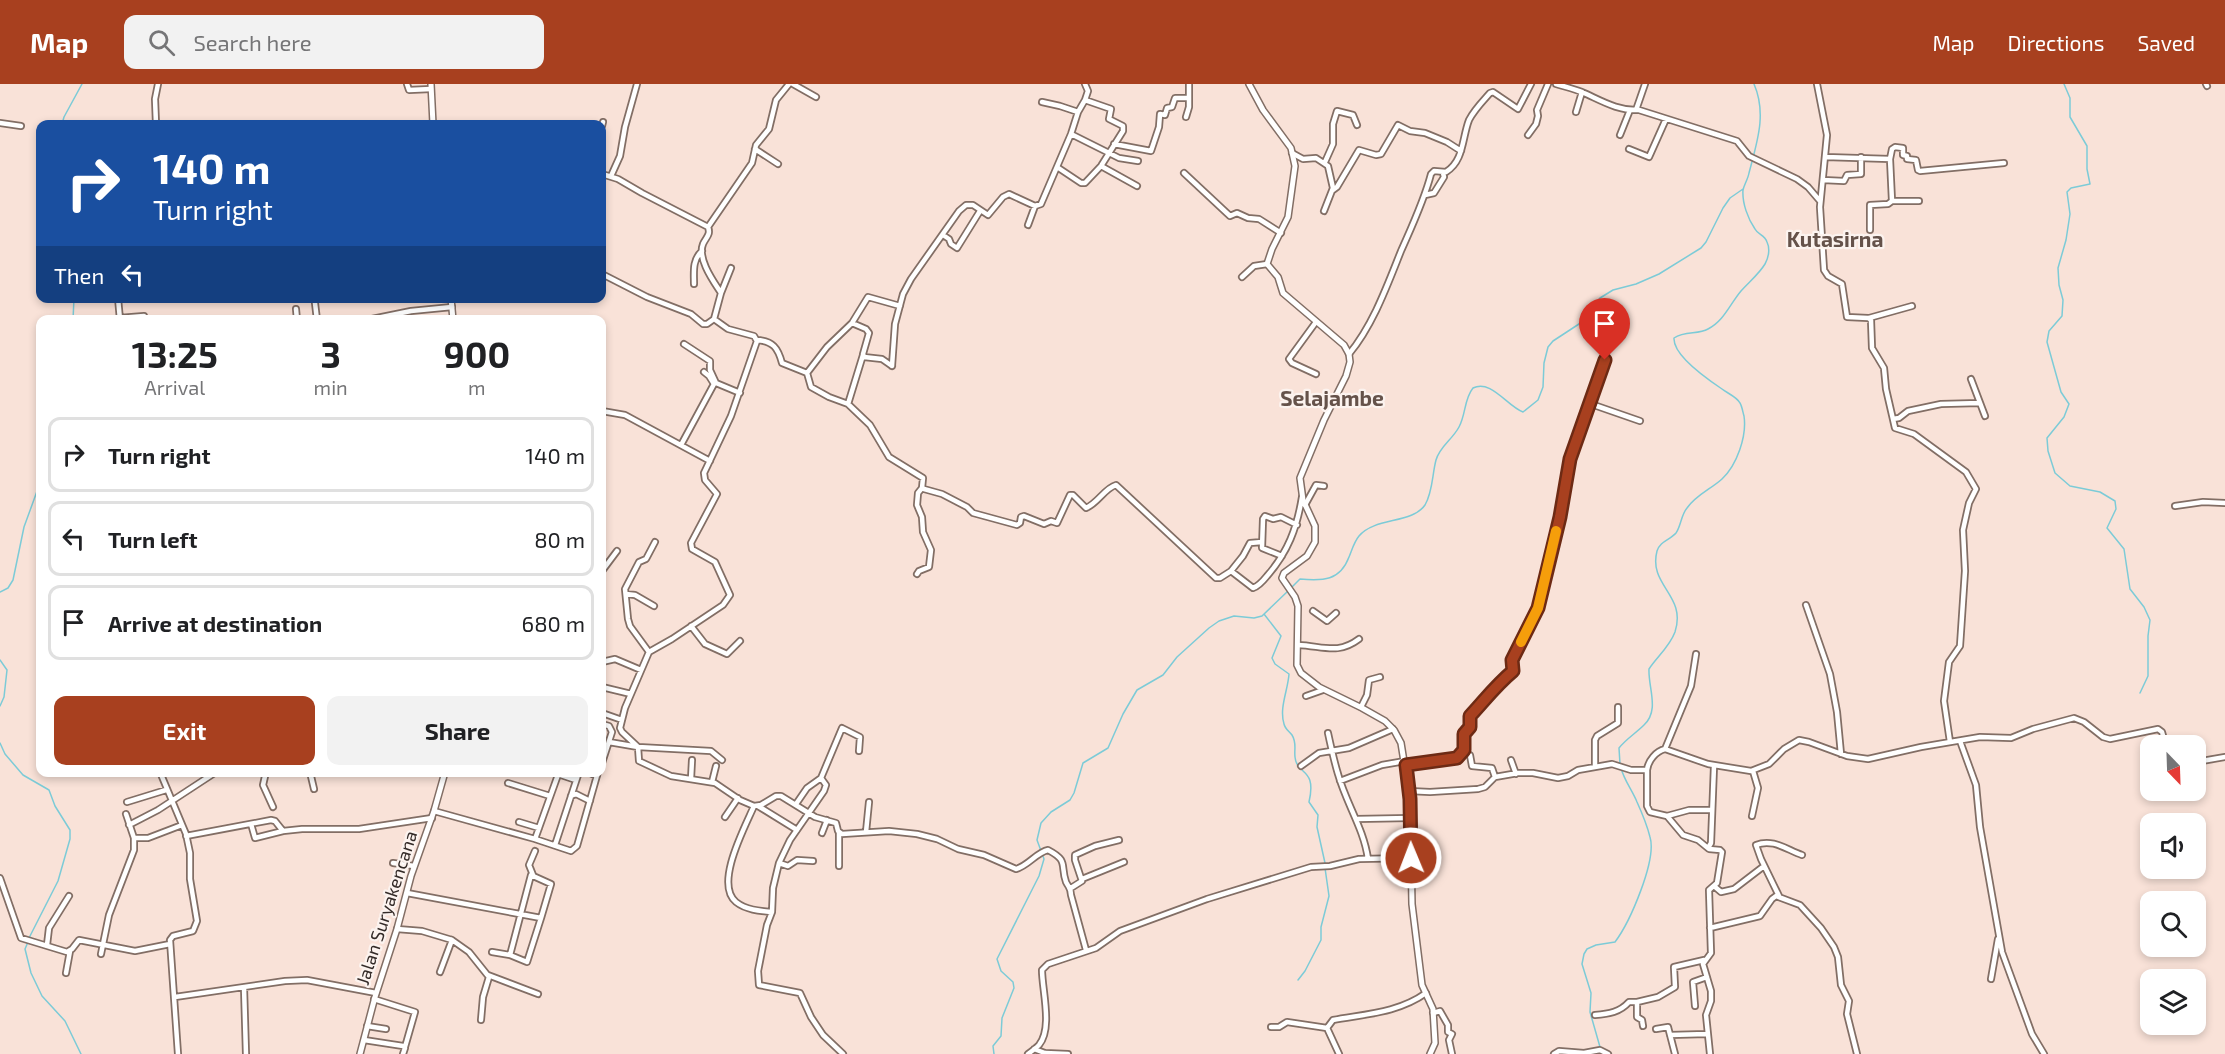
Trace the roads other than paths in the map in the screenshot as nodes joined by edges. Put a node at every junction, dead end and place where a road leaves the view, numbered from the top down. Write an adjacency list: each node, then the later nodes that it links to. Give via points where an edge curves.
1 (158, 84): 25 (street)
2 (407, 84): 14 (street, via 409,90)
3 (637, 84): 51 (street, via 620,156)
4 (791, 84): 16 (street); 34 (street, via 776,100 768,131)
5 (1085, 84): 18 (street)
6 (1189, 84): 17 (street)
7 (1249, 84): 38 (street)
8 (1531, 84): 36 (street, via 1518,109 1490,93 1469,121)
9 (1548, 84): 31 (street, via 1537,110 1536,124)
10 (1556, 84): 13 (street)
11 (1645, 84): 20 (street)
12 (1817, 84): 39 (street, via 1827,131)
13 (1563, 85): 15 (street)
14 (431, 86): 26 (street)
15 (1582, 92): 20 (street); 22 (street)
16 (816, 97)
17 (1189, 98): 23 (street); 33 (street, via 1174,98 1173,107 1167,108 1165,115 1160,114 1150,151)
18 (1085, 100): 21 (street); 33 (street, via 1110,109 1109,119 1123,126)
19 (1042, 102): 21 (street)
20 (1633, 110): 24 (street); 32 (street)
21 (1078, 112): 30 (street)
22 (1576, 112)
23 (1186, 117)
24 (1666, 119): 35 (street, via 1649,157); 56 (street, via 1735,140 1749,156 1803,182)
25 (156, 120)
26 (433, 120)
27 (0, 123): 29 (street)
28 (1357, 125): 43 (street, via 1353,115 1337,111 1333,144)
29 (21, 126)
30 (1071, 134): 37 (street); 47 (street)
31 (1528, 135)
32 (1620, 135)
33 (1114, 144): 37 (street)
34 (755, 149): 45 (street); 63 (street, via 752,163)
35 (1629, 149)
36 (1461, 151): 49 (street, via 1456,165); 54 (street, via 1398,125 1381,154 1359,150)
37 (1109, 152): 42 (street); 46 (street)
38 (1292, 153): 43 (street); 65 (street, via 1295,172 1289,211)
39 (1825, 157): 40 (street); 52 (street)
40 (1861, 158): 41 (street); 52 (street, via 1861,174 1847,175 1844,181)
41 (1890, 159): 44 (street, via 1895,147 1903,148 1907,159 1916,160 1920,171); 57 (street)
42 (1138, 161)
43 (1325, 162): 54 (street)
44 (2004, 163)
45 (778, 164)
46 (1101, 166): 47 (street, via 1083,184); 53 (street)
47 (1057, 167): 59 (street, via 1041,204)
48 (1184, 173): 65 (street, via 1230,216 1237,213 1259,219)
49 (1443, 173): 55 (street, via 1434,193); 55 (street, via 1433,172)
50 (606, 175): 51 (street)
51 (611, 176): 63 (street)
52 (1823, 180): 56 (street)
53 (1137, 186)
54 (1332, 190): 61 (street)
55 (1425, 195): 91 (street, via 1382,296)
56 (1820, 201): 84 (street, via 1824,270 1842,284 1847,317)
57 (1892, 201): 58 (street); 64 (street, via 1870,205)
58 (1919, 201)
59 (1035, 206): 60 (street, via 1009,194 988,215); 62 (street)
60 (980, 211): 66 (street, via 966,205); 66 (street, via 957,248)
61 (1324, 211)
62 (1028, 225)
63 (708, 227): 67 (street)
64 (1870, 230)
65 (1281, 232): 68 (street)
66 (943, 235): 76 (street, via 911,279)
67 (702, 251): 72 (street, via 694,266); 73 (street, via 710,278)
68 (1268, 264): 71 (street, via 1254,266); 86 (street, via 1284,294)
69 (731, 268): 73 (street)
70 (606, 276): 85 (street, via 691,314 703,324)
71 (1242, 277)
72 (694, 284)
73 (721, 293): 85 (street)
74 (315, 303): 81 (street)
75 (452, 303): 78 (street)
76 (900, 306): 87 (street, via 868,297); 90 (street, via 892,366)
77 (1912, 306): 84 (street)
78 (452, 307): 82 (street); 83 (street)
79 (296, 309): 80 (street)
80 (297, 315)
81 (316, 315)
82 (391, 315)
83 (453, 315)
84 (1869, 318): 103 (street, via 1872,348 1884,368)
85 (714, 320): 88 (street)
86 (1316, 322): 91 (street); 95 (street, via 1289,359)
87 (852, 323): 90 (street, via 869,333); 94 (street)
88 (757, 340): 94 (street, via 778,349 782,363); 97 (street)
89 (684, 344): 97 (street, via 710,361 716,383)
90 (863, 354): 99 (street)
91 (1349, 354): 109 (street, via 1348,371 1301,473)
92 (1605, 360): 100 (street)
93 (704, 372): 105 (street, via 714,384)
94 (807, 373): 99 (street, via 811,387)
95 (1316, 374)
96 (1971, 379): 98 (street)
97 (740, 393): 106 (street)
98 (1980, 403): 102 (street); 103 (street, via 1941,404 1908,411)
99 (848, 404): 108 (street, via 870,425 889,457 923,478)
100 (1591, 404): 104 (street); 155 (street, via 1570,459 1538,608 1512,660 1513,671 1470,716)
101 (606, 412): 105 (street, via 625,415)
102 (1985, 416)
103 (1893, 419): 149 (street, via 1896,429 1914,434 1966,472 1976,489 1963,527 1965,571 1960,646 1949,662 1944,701)
104 (1640, 421)
105 (681, 445): 106 (street)
106 (710, 461): 126 (street, via 704,477 717,494 690,545 715,562 730,595 723,605)
107 (1324, 486): 111 (street, via 1316,485)
108 (922, 488): 119 (street, via 942,494 973,513 1019,525 1024,516 1044,524 1056,523 1070,495 1086,508 1116,484 1218,578); 120 (street, via 917,506 930,545 931,563)
109 (1302, 497): 111 (street); 113 (street)
110 (2225, 503): 112 (street)
111 (1305, 505): 129 (street, via 1315,524 1315,542 1305,559 1283,575 1282,581 1298,606)
112 (2175, 506)
113 (1297, 525): 115 (street, via 1281,517 1265,516); 117 (street)
114 (655, 542): 121 (street, via 630,578)
115 (1262, 542): 117 (street, via 1262,548); 119 (street, via 1250,543)
116 (617, 551): 118 (street)
117 (1282, 556): 119 (street, via 1255,588)
118 (606, 563)
119 (1231, 571)
120 (917, 574)
121 (626, 594): 123 (street); 130 (street, via 628,622)
122 (1806, 605): 156 (street, via 1830,674)
123 (654, 606)
124 (1313, 611): 125 (street, via 1327,621)
125 (1336, 613)
126 (691, 626): 128 (street, via 705,644 726,657); 130 (street)
127 (1359, 639): 129 (street, via 1338,649)
128 (740, 641)
129 (1299, 645): 136 (street, via 1299,670)
130 (649, 652): 133 (street)
131 (1696, 654): 151 (street, via 1691,686)
132 (606, 661): 133 (street, via 615,659)
133 (641, 670): 137 (street)
134 (1380, 676): 139 (street, via 1368,682)
135 (606, 688): 137 (street)
136 (1323, 690): 138 (street); 139 (street)
137 (631, 694): 142 (street)
138 (1306, 696)
139 (1361, 707): 144 (street)
140 (1618, 707): 165 (street, via 1618,723 1595,740)
141 (606, 714): 142 (street)
142 (622, 720): 150 (street, via 622,732)
143 (606, 726): 148 (street, via 611,729)
144 (1393, 729): 152 (street, via 1349,748); 162 (street, via 1400,739)
145 (1328, 733): 152 (street)
146 (2163, 735): 147 (street, via 2158,729 2110,739 2074,718 2011,738 1992,736)
147 (1960, 741): 149 (street); 250 (street, via 1976,785)
148 (609, 742): 150 (street); 153 (street)
149 (1950, 742): 156 (street, via 1868,759)
150 (638, 747): 159 (street, via 711,751); 180 (street, via 638,759 647,766 671,776)
151 (1665, 749): 166 (street); 167 (street, via 1652,759)
152 (1332, 750): 164 (street, via 1319,753); 183 (street)
153 (606, 751)
154 (859, 752): 181 (street, via 861,737 842,728)
155 (1462, 752): 162 (street, via 1456,759); 179 (street, via 1470,754 1472,766 1493,768)
156 (1841, 754): 168 (street, via 1798,740 1769,764)
157 (2225, 757): 161 (street)
158 (692, 760): 180 (street)
159 (722, 760)
160 (1511, 760): 169 (street)
161 (2206, 760)
162 (1405, 763): 183 (street, via 1383,765); 188 (street)
163 (716, 766): 184 (street)
164 (1300, 766)
165 (1595, 766): 167 (street, via 1612,764); 169 (street, via 1558,778)
166 (1714, 766): 168 (street); 199 (street)
167 (1647, 770): 203 (street, via 1649,810)
168 (1753, 771): 204 (street, via 1758,788)
169 (1516, 774): 179 (street)
170 (162, 777): 187 (street)
171 (208, 777): 192 (street)
172 (265, 777): 198 (street, via 263,785)
173 (311, 777): 186 (street)
174 (444, 777): 200 (street, Jalan Suryakencana)
175 (557, 777): 189 (street)
176 (569, 777): 182 (street)
177 (577, 777): 182 (street)
178 (597, 777): 193 (street)
179 (1495, 777): 188 (street, via 1478,789)
180 (691, 778): 184 (street)
181 (821, 778): 196 (street, via 807,788); 202 (street, via 825,790)
182 (576, 780): 190 (street)
183 (1340, 781): 208 (street)
184 (712, 782): 191 (street)
185 (508, 783): 189 (street)
186 (314, 789)
187 (166, 790): 192 (street); 194 (street)
188 (1408, 791): 207 (street)
189 (550, 795): 214 (street)
190 (571, 796): 193 (street, via 576,794); 224 (street)
191 (738, 798): 197 (street); 205 (street)
192 (172, 800): 212 (street); 213 (street)
193 (590, 801): 224 (street, via 575,848 571,851)
194 (127, 802)
195 (869, 802): 218 (street)
196 (796, 804): 197 (street, via 778,796); 202 (street)
197 (756, 806): 215 (street); 245 (street, via 734,854 728,885 731,896 742,906)
198 (273, 807)
199 (1712, 810): 203 (street, via 1689,810); 225 (street)
200 (434, 812): 206 (street, Jalan Suryakencana); 222 (street)
201 (126, 814): 212 (street)
202 (809, 814): 209 (street); 215 (street)
203 (1667, 816): 225 (street, via 1681,834)
204 (1752, 816)
205 (725, 817)
206 (432, 818): 216 (street, via 360,829); 234 (street, Jalan Suryakencana)
207 (1410, 818): 208 (street); 228 (street)
208 (1356, 819): 229 (street)
209 (827, 820): 217 (street, via 837,824); 219 (street)
210 (519, 822): 214 (street)
211 (251, 824): 216 (street, via 274,820); 216 (street, via 255,838); 220 (street)
212 (129, 825): 221 (street)
213 (182, 825): 220 (street); 221 (street, via 148,838)
214 (539, 828): 222 (street)
215 (797, 830): 233 (street)
216 (283, 831)
217 (840, 832): 218 (street); 235 (street)
218 (866, 832): 241 (street, via 926,836 1016,869 1048,850 1061,860)
219 (822, 833)
220 (186, 836): 253 (street, via 196,925 189,933 173,936)
221 (134, 838): 254 (street, via 134,850 117,891)
222 (535, 839): 224 (street)
223 (1119, 840): 239 (street, via 1075,855)
224 (555, 845)
225 (1708, 848): 240 (street, via 1722,852)
226 (535, 851): 237 (street, via 530,864)
227 (1802, 855): 236 (street, via 1785,846 1758,843 1756,849)
228 (1411, 858): 229 (street); 267 (street, via 1411,898)
229 (1368, 859): 255 (street, via 1311,867 1188,905 1116,932)
230 (813, 861): 233 (street, via 798,859 788,866)
231 (1124, 862): 239 (street)
232 (393, 863): 234 (street)
233 (779, 863): 245 (street)
234 (414, 866): 242 (street, Jalan Suryakencana)
235 (839, 866)
236 (1764, 866): 240 (street, via 1730,892 1721,892); 244 (street)
237 (532, 875): 246 (street); 247 (street, via 551,885)
238 (0, 878): 252 (street, via 21,938)
239 (1082, 879): 241 (street, via 1082,883)
240 (1714, 886): 248 (street, via 1709,890)
241 (1071, 888): 255 (street)
242 (407, 893): 246 (street); 249 (street, Jalan Suryakencana)
243 (69, 896): 252 (street)
244 (1779, 896): 248 (street, via 1772,898 1760,916); 301 (street, via 1800,905 1834,947)
245 (772, 912): 291 (street, via 758,984 800,993 823,1035)
246 (521, 914): 247 (street); 259 (street)
247 (542, 918): 259 (street, via 527,962)
248 (1710, 928): 260 (street, via 1711,953)
249 (397, 929): 251 (street); 269 (street, Jalan Suryakencana)
250 (1999, 936): 265 (street); 302 (street, via 2032,1034)
251 (452, 940): 261 (street); 263 (street, via 467,950)
252 (44, 944): 256 (street)
253 (170, 944): 254 (street, via 140,951); 270 (street)
254 (102, 946): 256 (street, via 80,940); 258 (street)
255 (1086, 950): 286 (street, via 1042,968 1045,1027)
256 (70, 951): 262 (street)
257 (492, 952): 259 (street)
258 (101, 954)
259 (510, 955)
260 (1704, 960): 264 (street); 271 (street, via 1674,967 1675,987 1658,998)
261 (440, 972)
262 (66, 973)
263 (488, 975): 268 (street); 275 (street)
264 (1707, 977): 272 (street, via 1693,982); 282 (street, via 1711,998 1706,1015)
265 (1991, 979)
266 (244, 987): 269 (street, via 307,980); 270 (street); 288 (street)
267 (1426, 993): 273 (street); 279 (street, via 1400,1007 1334,1020)
268 (538, 994)
269 (375, 996): 276 (street, Jalan Suryakencana); 285 (street, via 415,1012)
270 (174, 997): 287 (street)
271 (1637, 1002): 274 (street); 277 (street, via 1637,1017)
272 (1695, 1006)
273 (1433, 1013): 295 (street, via 1435,1043); 296 (street, via 1440,1011 1448,1025)
274 (1595, 1015)
275 (481, 1020)
276 (367, 1026): 280 (street); 284 (street, Jalan Suryakencana)
277 (1643, 1026)
278 (1271, 1027): 279 (street, via 1287,1022)
279 (1327, 1028): 294 (street)
280 (386, 1029)
281 (1656, 1029): 283 (street, via 1667,1026)
282 (1707, 1034): 283 (street); 300 (street)
283 (1670, 1035): 299 (street)
284 (364, 1040): 285 (street); 289 (street, Jalan Suryakencana)
285 (405, 1047): 290 (street)
286 (1034, 1049): 292 (street); 293 (street)
287 (178, 1054)
288 (246, 1054)
289 (360, 1054)
290 (403, 1054)
291 (843, 1054)
292 (1028, 1054)
293 (1068, 1054)
294 (1339, 1054)
295 (1430, 1054)
296 (1452, 1054)
297 (1554, 1054): 298 (street, via 1600,1050)
298 (1608, 1054)
299 (1675, 1054)
300 (1710, 1054)
301 (1857, 1054)
302 (2044, 1054)

